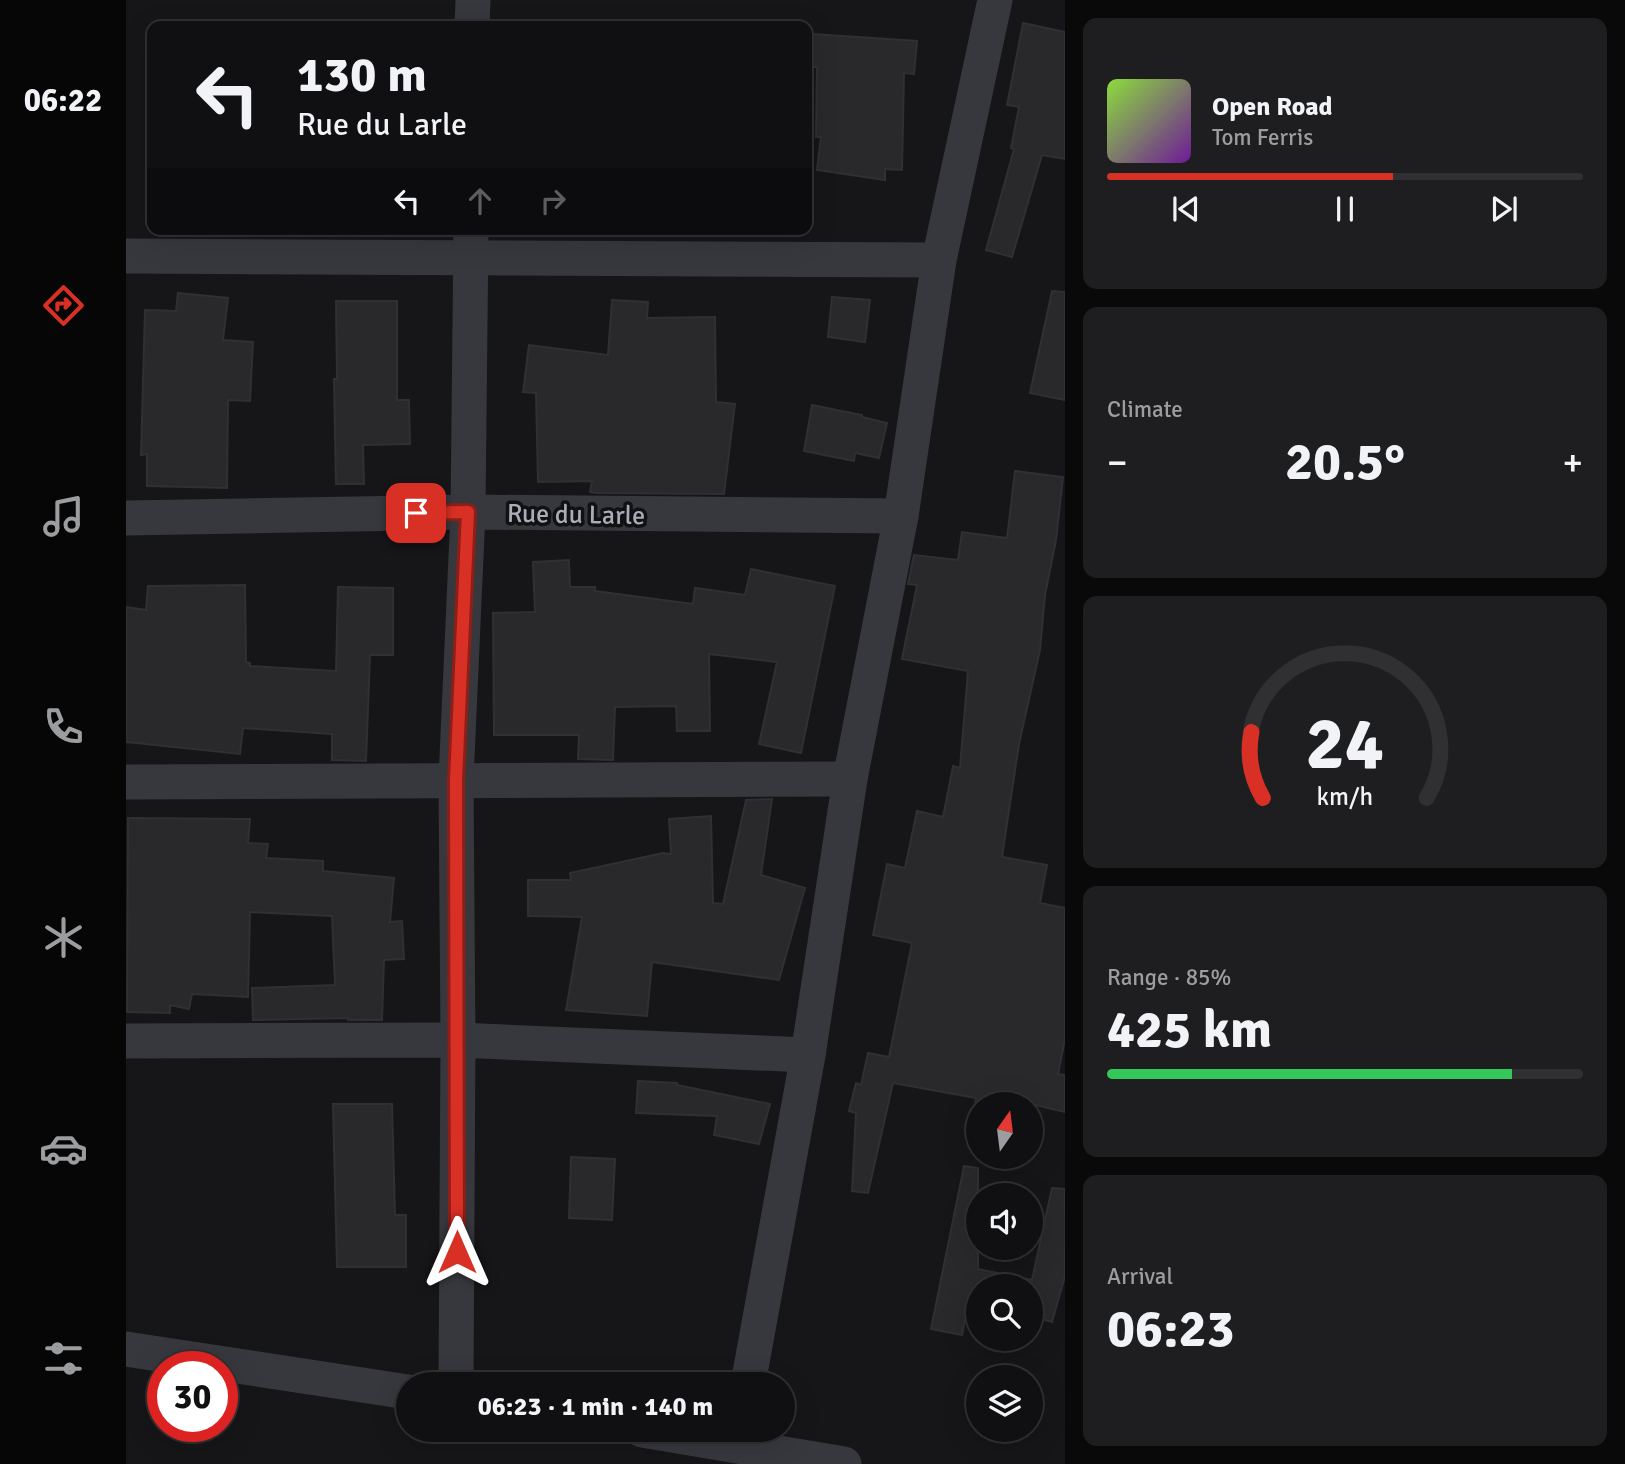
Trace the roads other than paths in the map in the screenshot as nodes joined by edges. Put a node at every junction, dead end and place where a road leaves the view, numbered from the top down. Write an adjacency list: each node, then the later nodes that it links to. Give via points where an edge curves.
1 (473, 0): 3 (street)
2 (995, 0): 6 (street)
3 (472, 21)
4 (471, 244): 5 (street); 6 (street); 7 (street)
5 (126, 256)
6 (939, 260): 8 (street)
7 (468, 512): 8 (street, Rue du Larle); 9 (street, Rue du Larle); 11 (street)
8 (901, 516): 10 (street)
9 (126, 518)
10 (850, 779): 11 (street); 15 (street)
11 (456, 780): 12 (street); 13 (street)
12 (126, 782)
13 (458, 1040): 14 (street); 15 (street); 17 (street)
14 (126, 1041)
15 (808, 1055): 18 (street)
16 (126, 1349): 19 (street)
17 (456, 1372)
18 (750, 1372)
19 (396, 1390)
20 (754, 1442): 21 (street)
21 (844, 1464)

